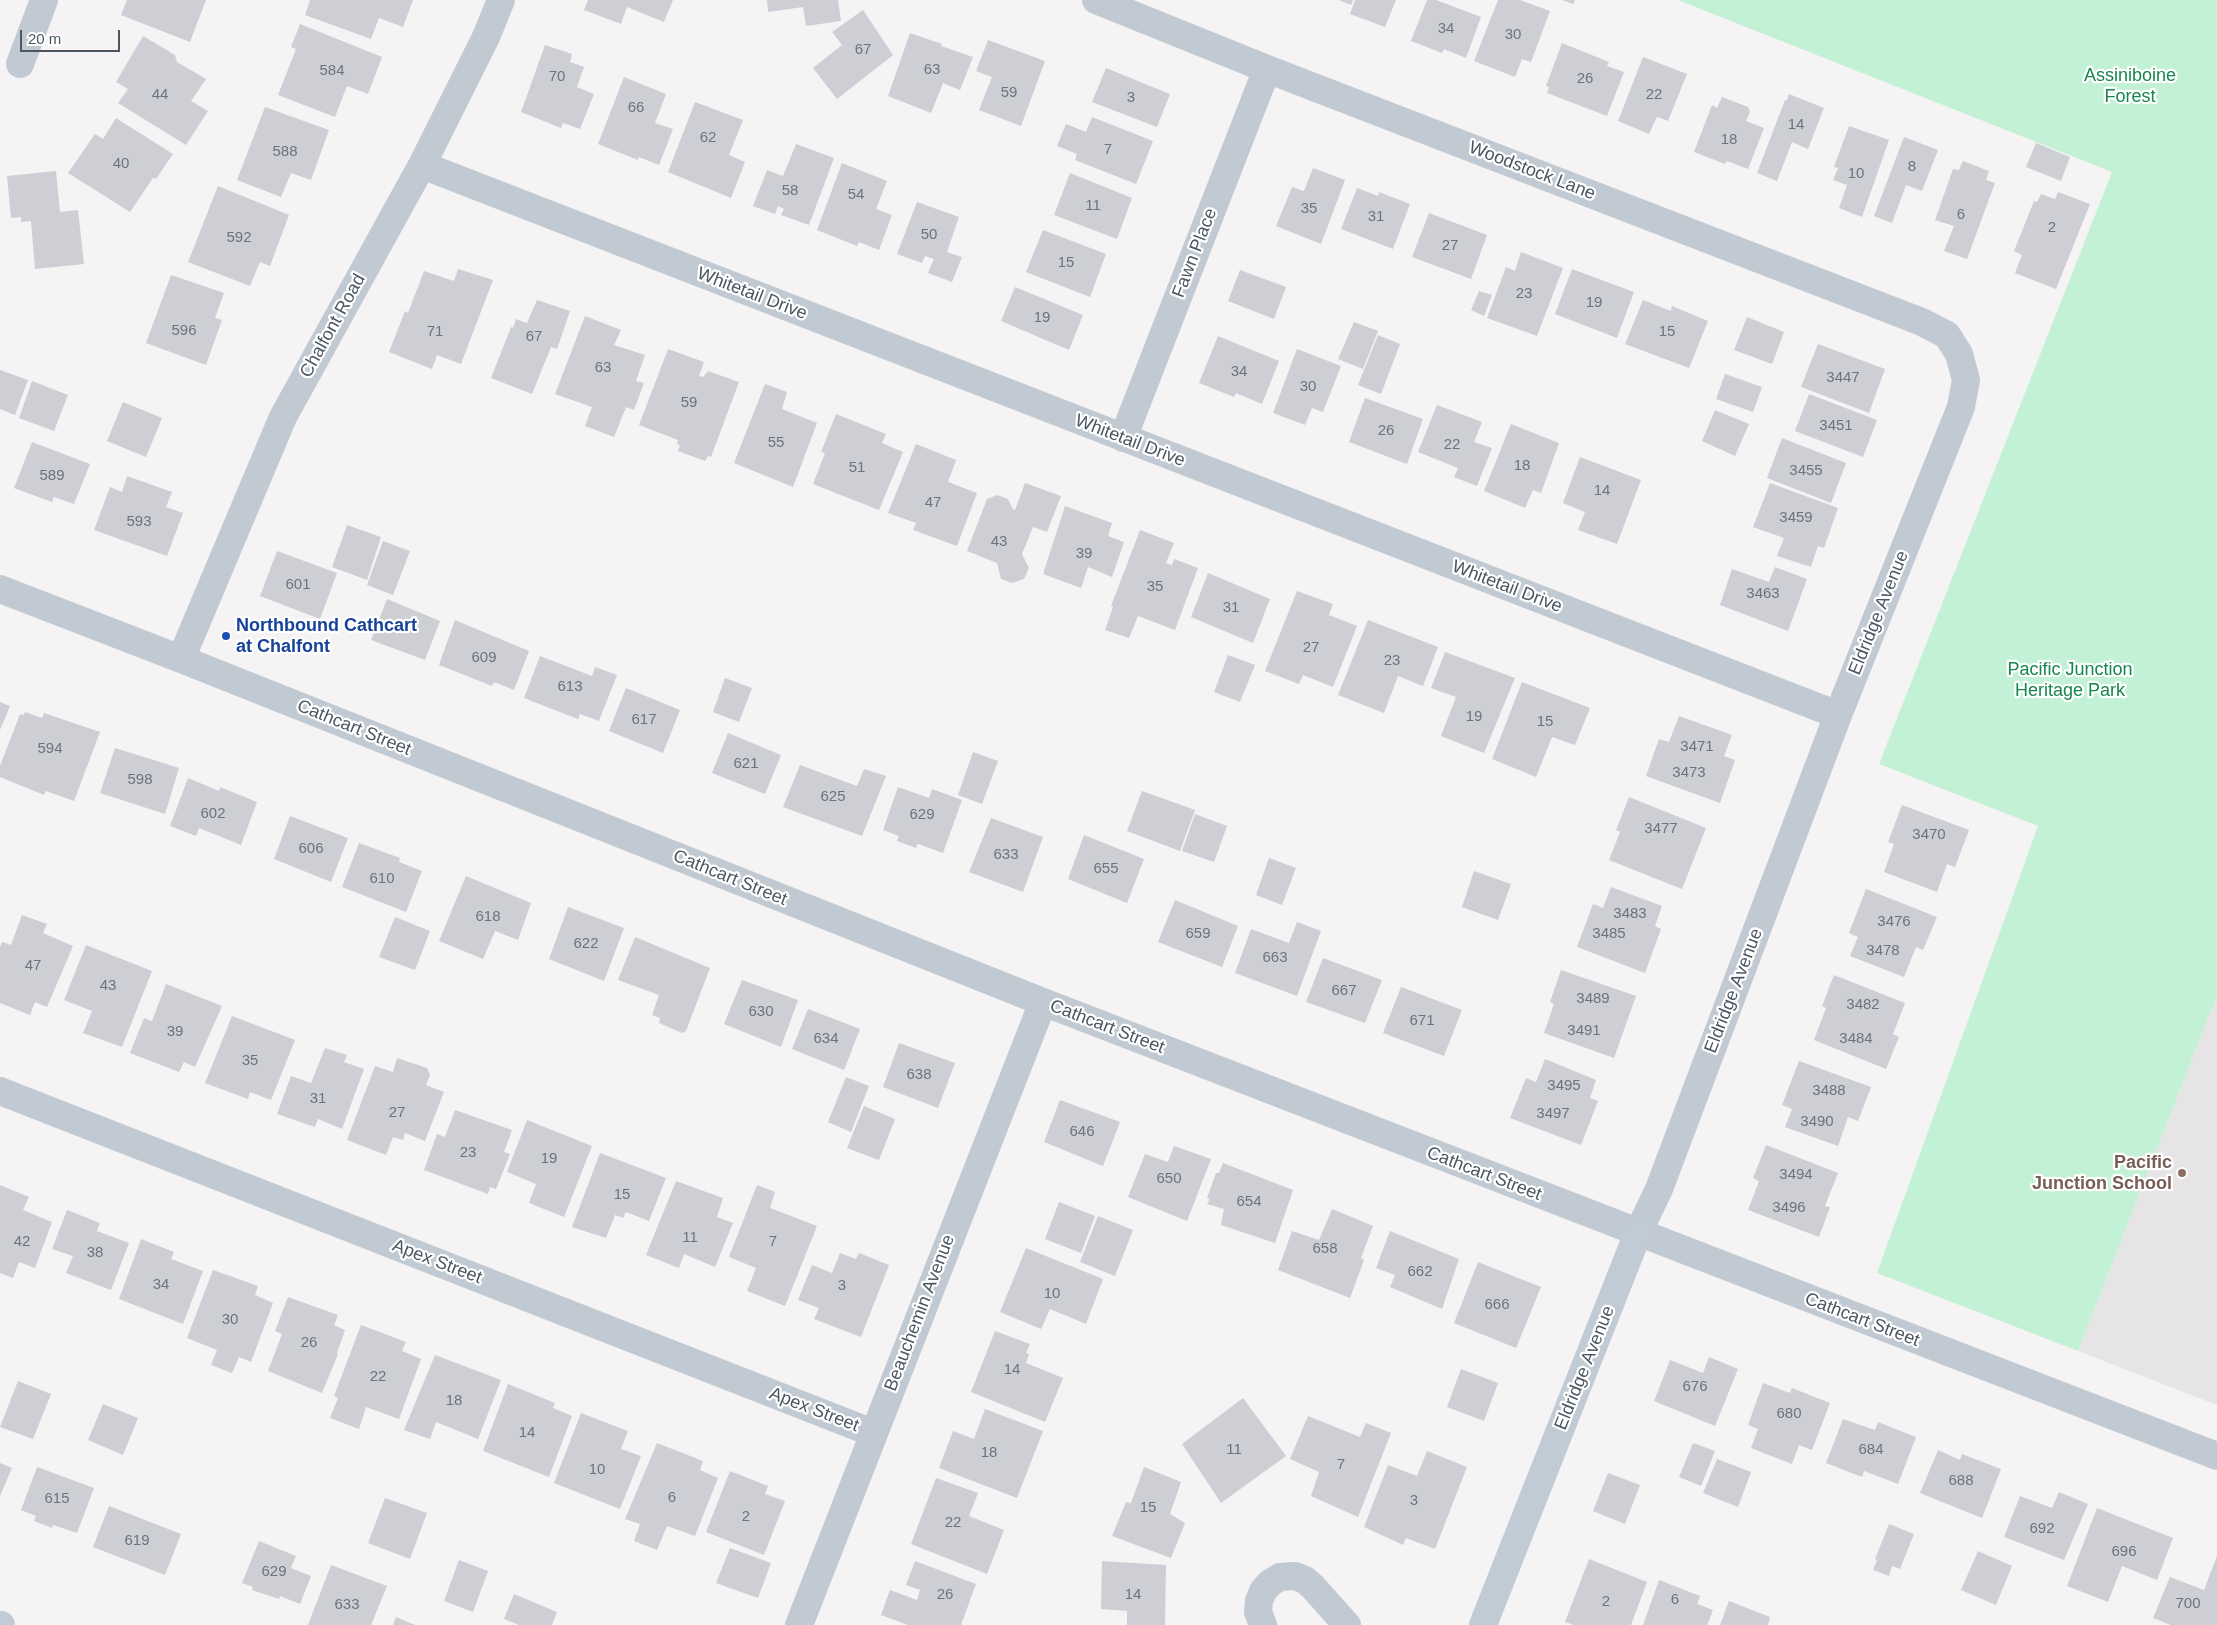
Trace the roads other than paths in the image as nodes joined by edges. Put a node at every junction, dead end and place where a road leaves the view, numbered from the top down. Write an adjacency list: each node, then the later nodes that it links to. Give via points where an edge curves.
1 (44, 0): 4 (street)
2 (501, 0): 6 (street, Chalfont Road)
3 (1096, 0): 5 (street, Woodstock Lane)
4 (20, 64)
5 (1267, 69): 7 (street, Woodstock Lane, via 1922,322 1947,335); 8 (street, Fawn Place)
6 (422, 165): 8 (street, Whitetail Drive); 10 (street, Chalfont Road, via 283,417)
7 (1959, 354): 11 (street, Eldridge Avenue, via 1966,380 1961,407)
8 (1123, 438): 11 (street, Whitetail Drive)
9 (0, 589): 10 (street, Cathcart Street)
10 (181, 659): 12 (street, Cathcart Street)
11 (1838, 715): 14 (street, Eldridge Avenue, via 1659,1188)
12 (1042, 1002): 14 (street, Cathcart Street); 15 (street, Beauchemin Avenue)
13 (0, 1091): 15 (street, Apex Street)
14 (1638, 1233): 16 (street, Cathcart Street); 20 (street, Eldridge Avenue)
15 (873, 1433): 17 (street, Beauchemin Avenue)
16 (2217, 1456)
17 (800, 1625)
18 (1264, 1625): 19 (street, via 1258,1612 1262,1591 1280,1578 1295,1576 1313,1587)
19 (1347, 1625)
20 (1483, 1625)

